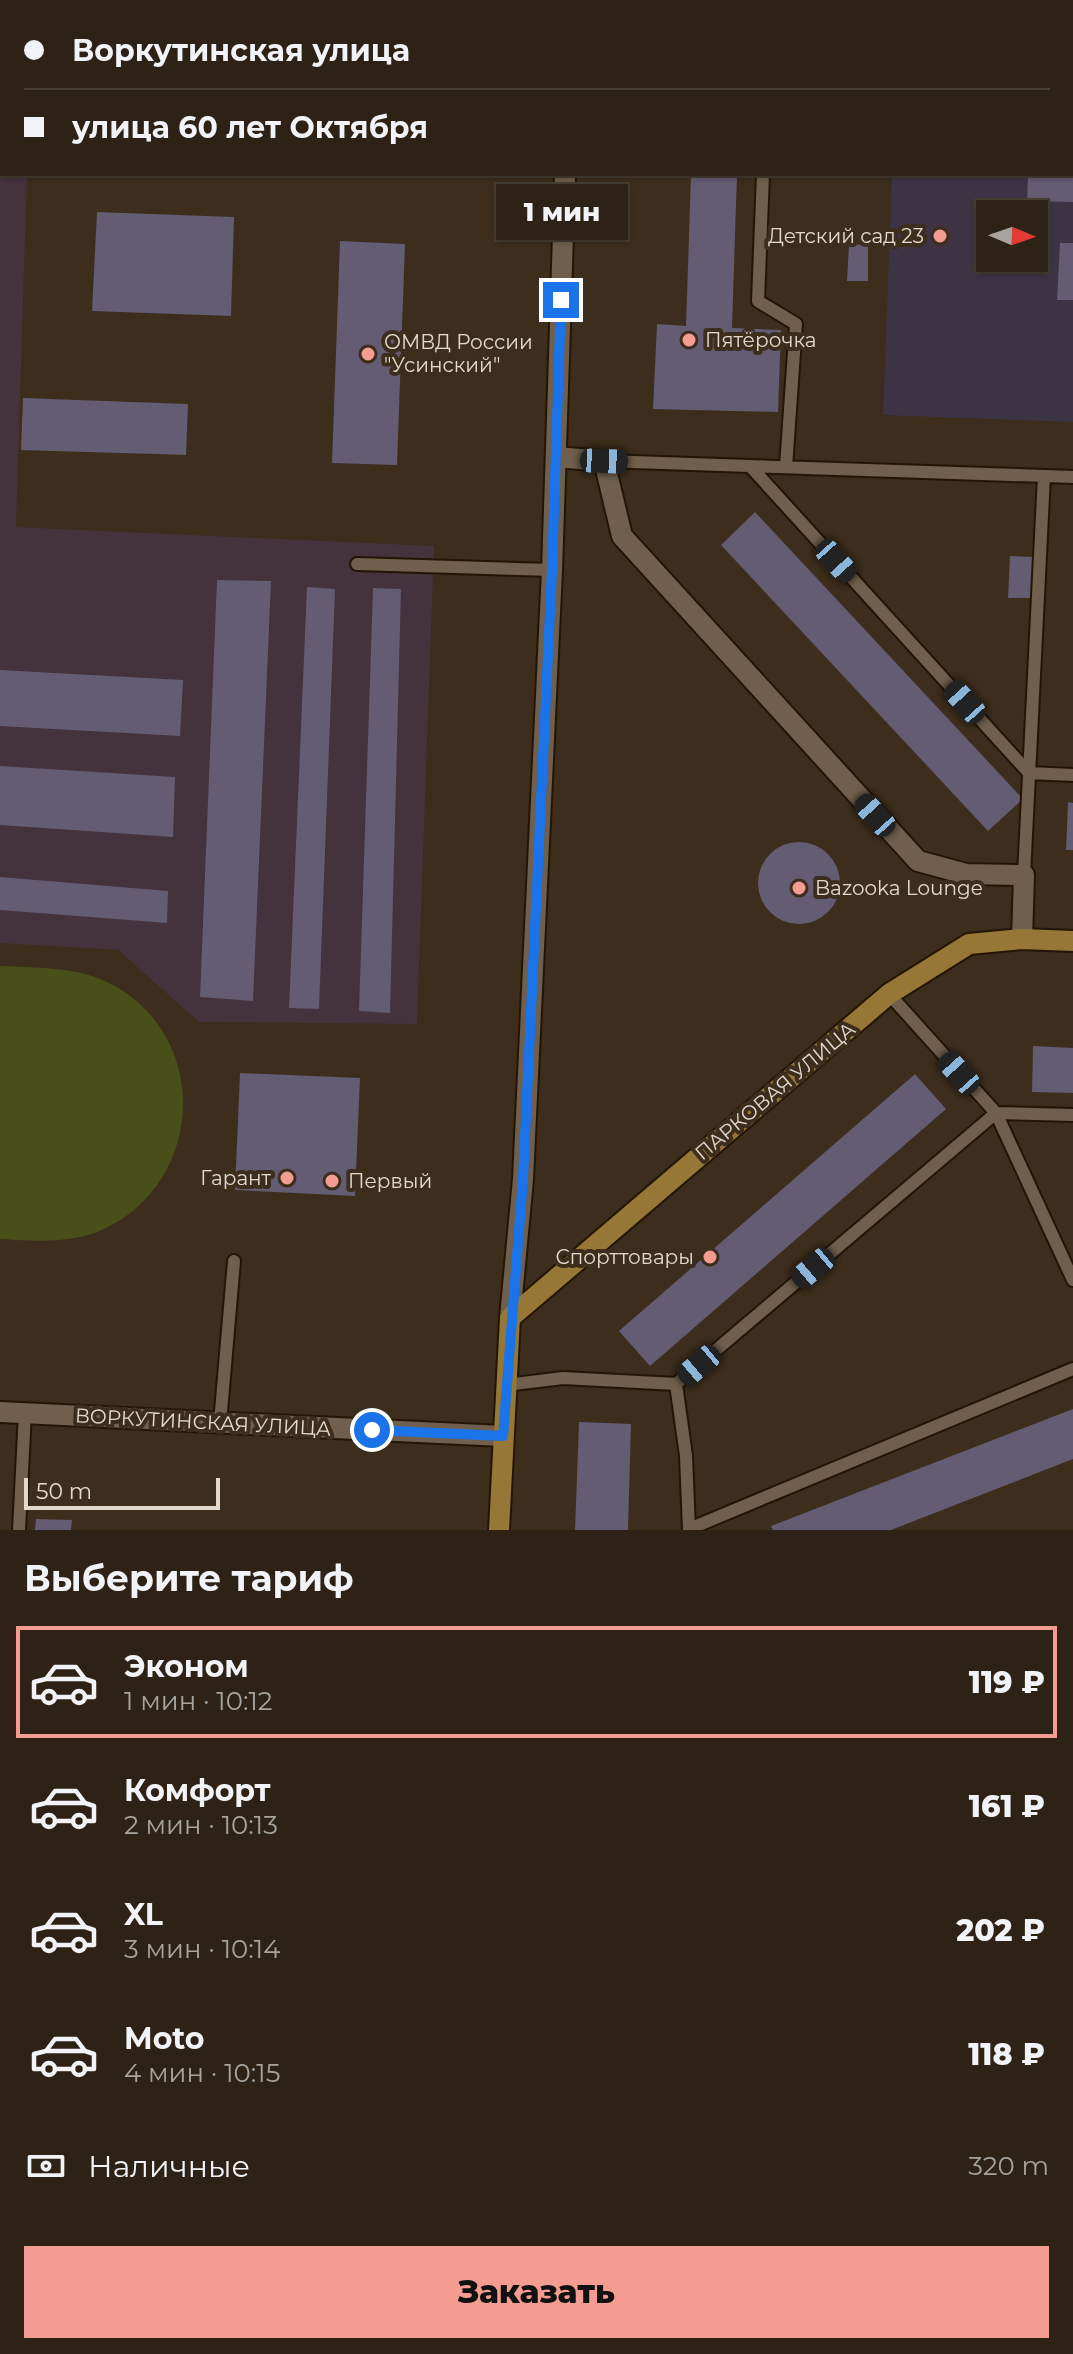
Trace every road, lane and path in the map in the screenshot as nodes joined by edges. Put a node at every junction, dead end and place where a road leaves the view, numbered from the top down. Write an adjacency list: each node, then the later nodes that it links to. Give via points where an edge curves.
1 (565, 176): 3 (street)
2 (763, 176): 6 (lane, via 758,301 796,324)
3 (556, 457): 4 (street); 10 (street)
4 (604, 461): 5 (lane); 13 (street, via 622,536 918,861 966,874)
5 (750, 466): 6 (lane); 11 (lane)
6 (786, 467): 7 (lane)
7 (1044, 476): 8 (lane); 11 (lane)
8 (1073, 477)
9 (357, 564): 10 (lane)
10 (552, 570): 21 (street, via 523,1179)
11 (1029, 773): 12 (lane); 13 (lane)
12 (1073, 775)
13 (1024, 875): 14 (street)
14 (1022, 939): 15 (main road, ПАРКОВАЯ УЛИЦА); 16 (main road, ПАРКОВАЯ УЛИЦА, via 969,944)
15 (1073, 941)
16 (889, 994): 17 (lane); 21 (main road, ПАРКОВАЯ УЛИЦА)
17 (996, 1113): 18 (lane); 20 (lane); 23 (lane)
18 (1073, 1115)
19 (234, 1261): 27 (lane)
20 (1073, 1280)
21 (510, 1318): 24 (main road)
22 (1073, 1369): 29 (lane)
23 (676, 1384): 24 (lane, via 563,1378); 29 (lane)
24 (506, 1385): 28 (main road)
25 (0, 1412): 26 (street, ВОРКУТИНСКАЯ УЛИЦА)
26 (25, 1413): 27 (street, ВОРКУТИНСКАЯ УЛИЦА); 30 (lane)
27 (220, 1423): 28 (street, ВОРКУТИНСКАЯ УЛИЦА)
28 (503, 1436): 31 (main road)
29 (689, 1529)
30 (19, 1530)
31 (499, 1530)

